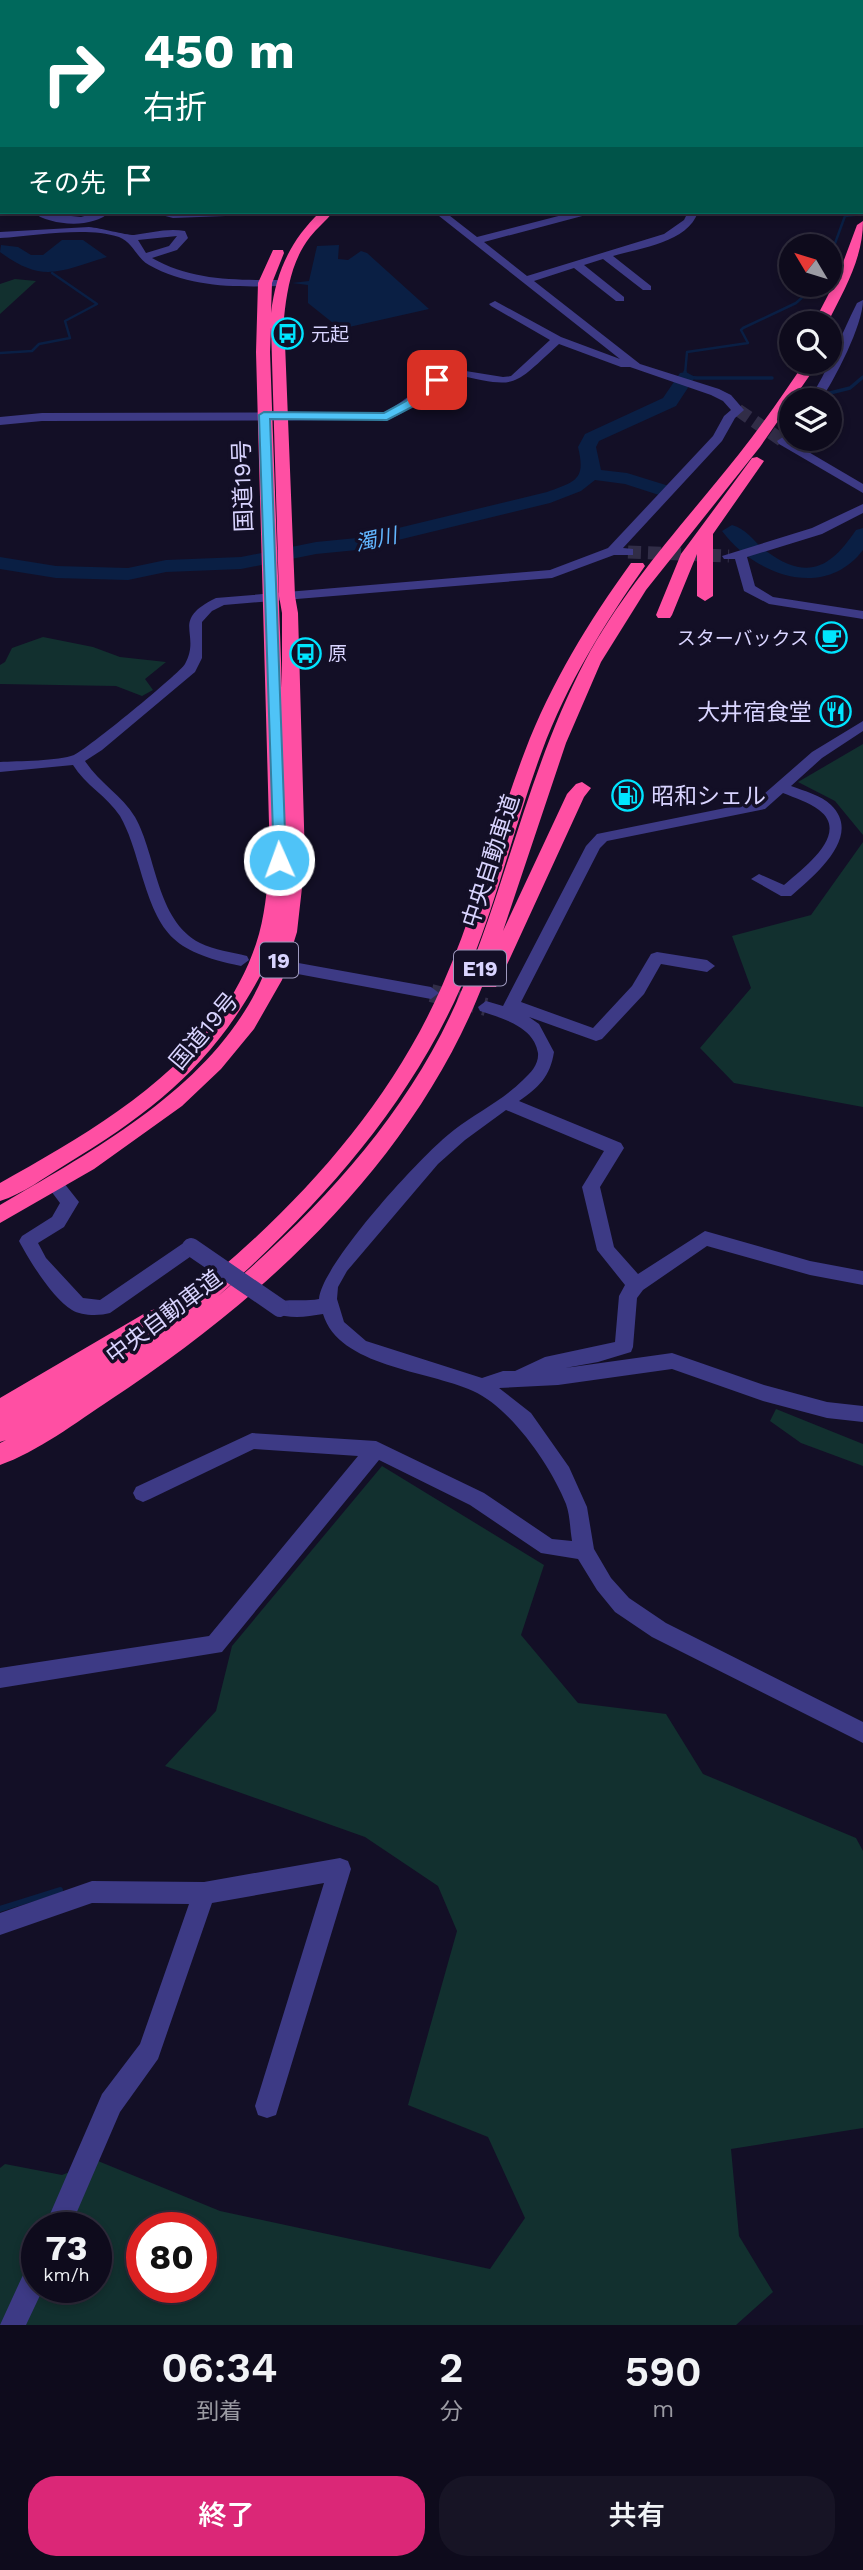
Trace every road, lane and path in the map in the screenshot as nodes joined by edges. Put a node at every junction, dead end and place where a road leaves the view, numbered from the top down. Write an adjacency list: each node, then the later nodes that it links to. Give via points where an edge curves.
1 (42, 214): 2 (street, via 56,219)
2 (102, 214)
3 (167, 214): 4 (street)
4 (199, 214)
5 (310, 214): 19 (highway, 国道19号 / 19, via 283,245)
6 (325, 214): 20 (highway, 国道19号 / 19, via 296,245)
7 (442, 214): 13 (street)
8 (578, 214): 13 (street)
9 (692, 214): 14 (street, via 678,231)
10 (863, 225): 25 (highway)
11 (2, 234): 12 (street, via 102,232)
12 (132, 239): 15 (street); 15 (street, via 143,234 181,233 183,238 173,248)
13 (477, 240): 18 (street)
14 (606, 256): 16 (street); 21 (street)
15 (143, 257): 19 (street, via 172,273 211,283)
16 (578, 265): 18 (street); 22 (street)
17 (863, 266): 26 (highway)
18 (528, 279): 28 (street)
19 (265, 283): 20 (street); 32 (highway, 国道19号 / 19)
20 (281, 283): 33 (highway, 国道19号 / 19, via 277,343)
21 (646, 288)
22 (620, 299)
23 (863, 303): 31 (street)
24 (495, 304): 27 (street)
25 (827, 311)
26 (842, 313)
27 (557, 339): 28 (street, via 619,364); 33 (street, via 515,378 503,381 451,370 387,416)
28 (636, 366): 40 (street, via 727,398 738,410 718,438)
29 (788, 374): 66 (highway, 中央自動車道 / E19, via 635,570 578,656 534,749 490,886 450,989 395,1090 348,1153 290,1217)
30 (805, 374): 62 (highway, 中央自動車道 / E19, via 649,574 595,659 553,751 490,944 449,1037 411,1101)
31 (823, 388)
32 (264, 415): 33 (street); 34 (street); 42 (highway, 国道19号 / 19, via 270,543)
33 (282, 415): 42 (highway, 国道19号 / 19, via 287,542)
34 (0, 421)
35 (779, 427): 39 (highway)
36 (805, 451): 37 (street)
37 (863, 489)
38 (863, 508): 46 (street, via 817,531 734,555 749,588 769,600)
39 (705, 534): 43 (highway); 45 (highway, via 689,554)
40 (613, 551): 41 (street); 44 (street, via 552,574)
41 (628, 552)
42 (278, 577): 44 (highway, 国道19号 / 19)
43 (705, 596)
44 (279, 597): 48 (street, via 221,601 202,608 195,617 196,660 190,669); 60 (highway, 国道19号 / 19, via 290,613 295,873 288,934 279,960 246,1024 191,1086 112,1148); 61 (highway, 国道19号 / 19, via 279,860 274,913 263,953 225,1023 168,1084 90,1141)
45 (664, 615)
46 (863, 615)
47 (863, 725): 50 (street, via 817,754)
48 (77, 760): 49 (street); 53 (street, via 125,812 137,832 171,928 194,947)
49 (0, 767)
50 (781, 787): 52 (street, via 827,809 835,817 838,835 833,846 786,892); 58 (street, via 749,810 609,834 598,841)
51 (582, 788): 62 (highway, via 458,1046 389,1153 360,1188)
52 (759, 880)
53 (241, 960)
54 (707, 966): 58 (street, via 657,958 638,990 596,1035)
55 (293, 968): 56 (street)
56 (431, 993)
57 (486, 1007): 58 (street)
58 (510, 1009): 59 (street, via 533,1028 546,1052 538,1076)
59 (506, 1103): 65 (street, via 615,1148 590,1187 606,1250); 67 (street, via 453,1140 419,1173 341,1266 329,1287)
60 (54, 1183): 63 (highway, 国道19号 / 19); 67 (street, bridge, via 70,1202 58,1223 28,1241 40,1263 78,1305 103,1308 191,1247 280,1308)
61 (0, 1194)
62 (323, 1210): 74 (highway, 中央自動車道 / E19, via 265,1269 162,1352 56,1424)
63 (0, 1214)
64 (863, 1278): 65 (street, via 705,1238)
65 (636, 1285): 68 (street, via 628,1296 624,1347 534,1368)
66 (205, 1293): 70 (highway); 72 (highway, 中央自動車道 / E19, via 95,1376)
67 (329, 1305): 69 (street, via 336,1326 359,1347)
68 (522, 1377): 69 (street); 71 (street, via 558,1377 672,1361 763,1394)
69 (482, 1387): 76 (street, via 524,1419 562,1473 577,1507)
70 (0, 1410)
71 (863, 1414)
72 (0, 1432)
73 (376, 1449): 75 (street, via 252,1441); 76 (street, via 477,1499 548,1547); 77 (street, via 215,1645)
74 (0, 1455)
75 (143, 1493)
76 (583, 1552): 78 (street, via 622,1605 659,1630)
77 (0, 1678)
78 (863, 1733)
79 (204, 1893): 80 (street, via 92,1892); 81 (street, via 340,1868); 82 (street, via 150,2051 111,2103)
80 (0, 1924)
81 (267, 2106)
82 (64, 2212)
83 (23, 2303): 84 (street)
84 (13, 2325)

